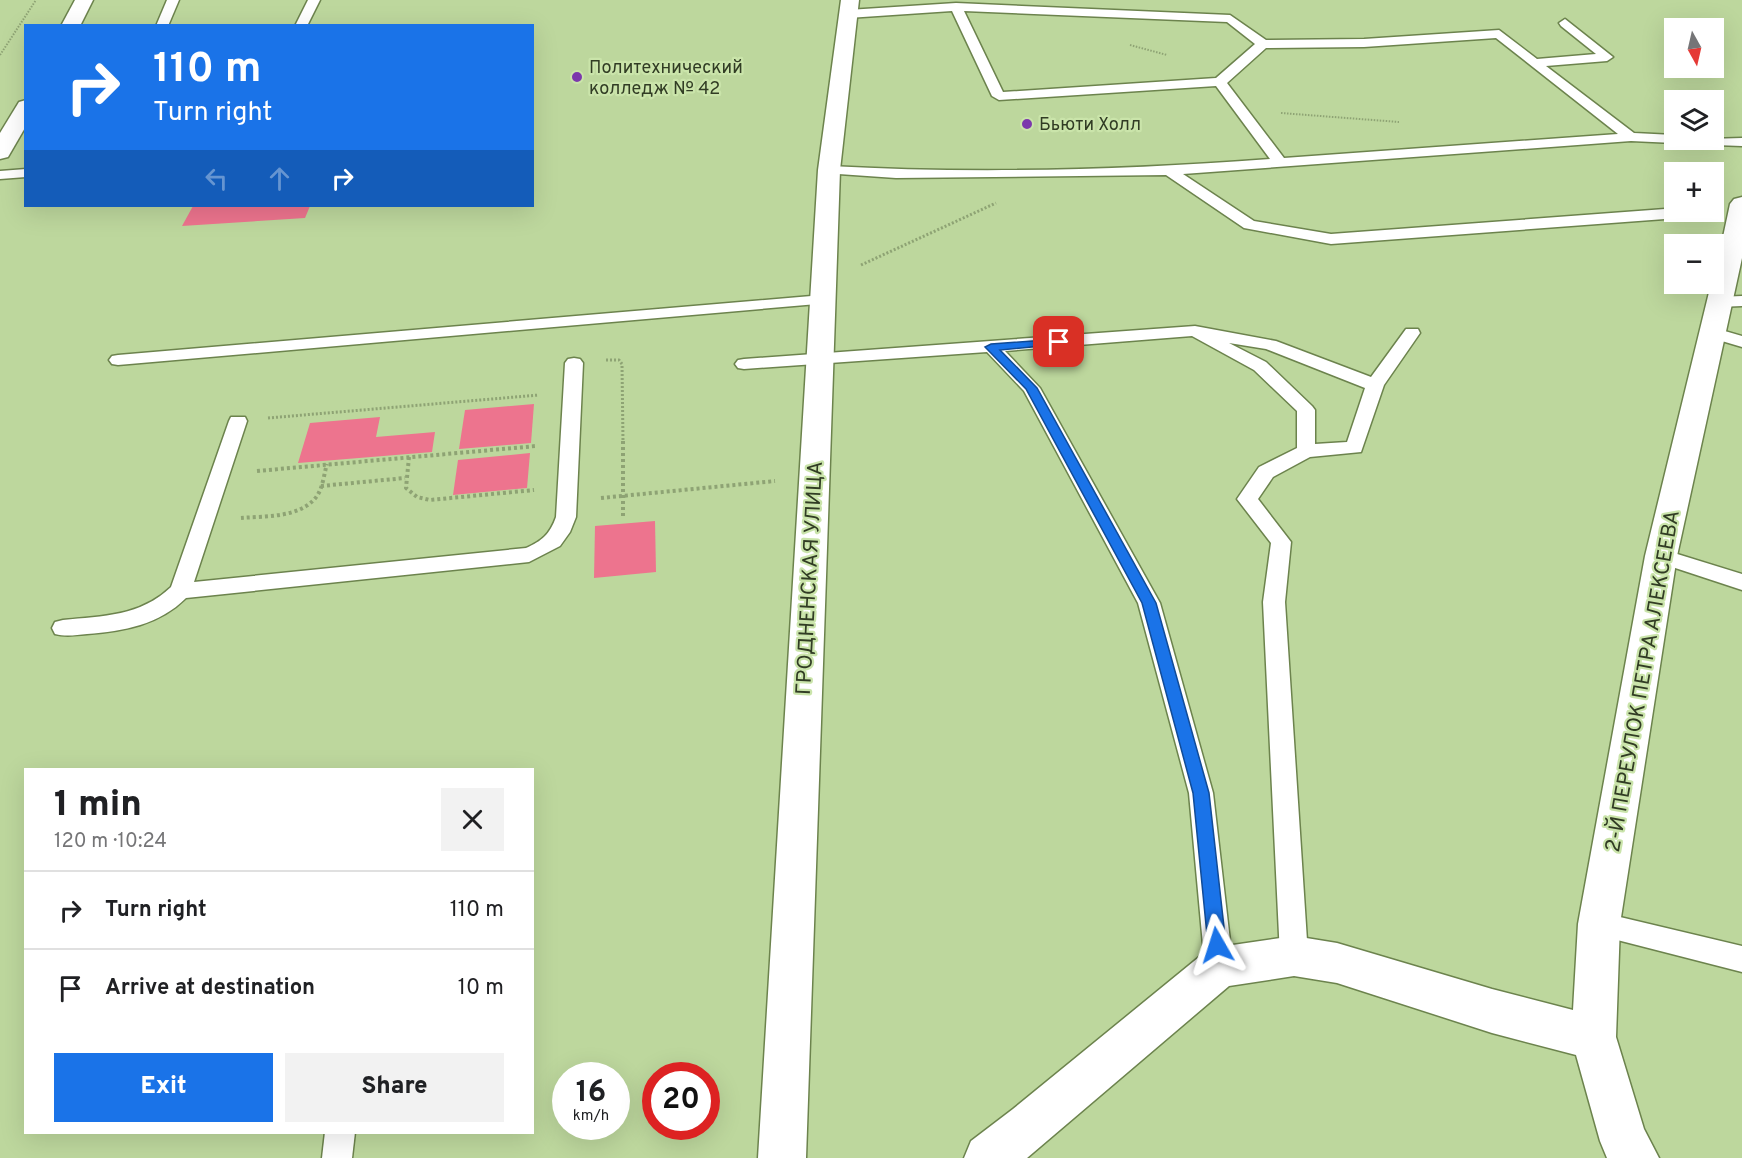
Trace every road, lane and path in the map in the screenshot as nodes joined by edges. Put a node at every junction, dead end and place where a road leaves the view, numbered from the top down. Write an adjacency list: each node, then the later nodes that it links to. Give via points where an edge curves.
1 (36, 0): 12 (path)
2 (84, 0): 8 (street)
3 (173, 0): 9 (lane)
4 (314, 0): 10 (lane)
5 (849, 7): 6 (lane); 22 (street, ГРОДНЕНСКАЯ УЛИЦА)
6 (956, 8): 11 (lane, via 1230,19); 14 (lane, via 999,96)
7 (1565, 23): 13 (lane, via 1607,57)
8 (71, 24)
9 (163, 24)
10 (302, 24)
11 (1263, 44): 13 (lane, via 1364,43 1499,34); 14 (lane)
12 (0, 55)
13 (1534, 63): 16 (lane)
14 (1220, 82): 21 (lane)
15 (24, 110): 20 (street)
16 (1631, 137): 17 (lane); 21 (lane)
17 (1664, 139)
18 (1724, 141): 19 (lane)
19 (1742, 142)
20 (0, 152)
21 (1279, 162): 23 (lane)
22 (829, 170): 23 (lane, via 896,174); 29 (street, ГРОДНЕНСКАЯ УЛИЦА)
23 (1169, 171): 28 (lane, via 1249,225 1331,239)
24 (24, 173): 25 (lane)
25 (0, 175)
26 (1000, 201): 29 (path)
27 (1742, 204): 30 (street, 2-Й ПЕРЕУЛОК ПЕТРА АЛЕКСЕЕВА)
28 (1664, 214)
29 (824, 291): 34 (street, ГРОДНЕНСКАЯ УЛИЦА); 35 (lane)
30 (1728, 319): 53 (street, 2-Й ПЕРЕУЛОК ПЕТРА АЛЕКСЕЕВА)
31 (1195, 331): 33 (lane); 38 (lane, via 1270,345); 42 (lane, via 1260,366 1306,410)
32 (1412, 333): 38 (lane)
33 (991, 347): 34 (lane); 60 (lane, via 1031,388 1149,603 1201,793)
34 (820, 358): 37 (lane); 64 (street, ГРОДНЕНСКАЯ УЛИЦА)
35 (118, 360)
36 (574, 363): 39 (lane); 50 (path, via 619,360 622,364)
37 (744, 364)
38 (1375, 385): 42 (lane, via 1354,448)
39 (572, 392): 40 (path); 41 (lane)
40 (238, 421): 45 (lane)
41 (570, 442): 43 (path); 49 (lane)
42 (1306, 451): 58 (lane, via 1266,472 1246,499 1281,542 1274,602)
43 (409, 457): 44 (path); 46 (path)
44 (327, 464): 45 (path); 48 (path)
45 (220, 474): 52 (lane)
46 (405, 478): 48 (path); 49 (path, via 410,493 430,500)
47 (758, 483): 50 (path)
48 (321, 486): 52 (path, via 311,502 283,514)
49 (567, 494): 50 (path); 55 (lane, via 561,535 529,555)
50 (622, 496): 51 (path)
51 (622, 517)
52 (204, 521): 55 (lane)
53 (1661, 556): 54 (lane); 57 (street, 2-Й ПЕРЕУЛОК ПЕТРА АЛЕКСЕЕВА)
54 (1742, 582)
55 (180, 591): 56 (lane, via 170,603 148,616)
56 (63, 628)
57 (1599, 924): 59 (lane); 61 (street, 2-Й ПЕРЕУЛОК ПЕТРА АЛЕКСЕЕВА)
58 (1294, 956): 60 (street); 61 (street, via 1336,963 1492,1011)
59 (1742, 959)
60 (1220, 967): 65 (street)
61 (1594, 1037): 66 (street, 2-Й ПЕРЕУЛОК ПЕТРА АЛЕКСЕЕВА, via 1624,1141)
62 (340, 1134): 63 (lane)
63 (338, 1158)
64 (782, 1158)
65 (988, 1158)
66 (1635, 1158)

